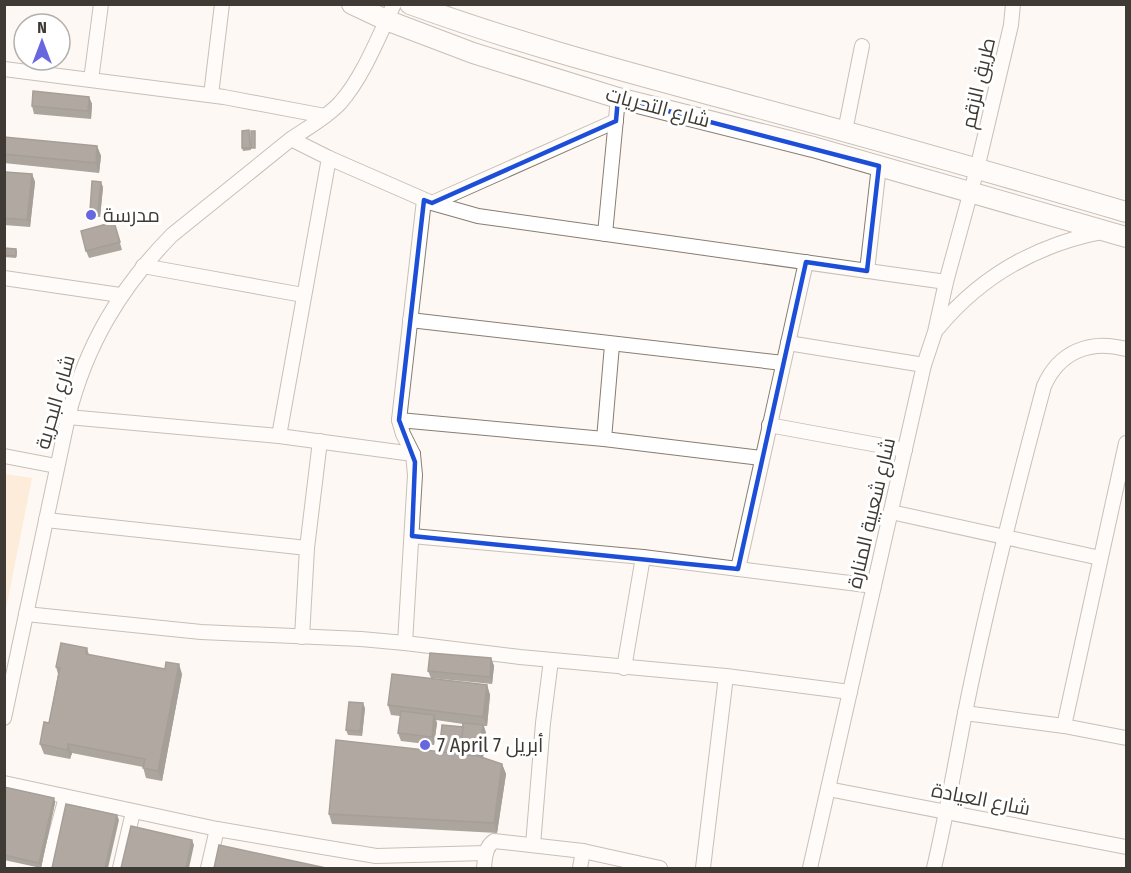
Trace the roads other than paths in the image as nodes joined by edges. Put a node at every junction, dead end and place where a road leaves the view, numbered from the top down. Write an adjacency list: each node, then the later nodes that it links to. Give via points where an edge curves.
1 (101, 4): 9 (street)
2 (222, 4): 10 (street)
3 (352, 4): 6 (main road, شارع التحريات)
4 (410, 4): 14 (main road, شارع التحريات, via 507,38)
5 (1013, 4): 18 (street, طريق الزقم)
6 (390, 12): 11 (main road, شارع التحريات, via 473,53); 12 (street, شارع البحرية, via 351,88)
7 (862, 46): 14 (street)
8 (4, 69): 9 (street)
9 (91, 80): 10 (street)
10 (211, 95): 12 (street)
11 (618, 98): 13 (street); 17 (main road, شارع التحريات)
12 (325, 116): 15 (street, شارع البحرية)
13 (616, 121): 20 (street); 23 (street)
14 (845, 131): 18 (main road, شارع التحريات)
15 (291, 140): 16 (street); 26 (street, شارع البحرية, via 172,235)
16 (329, 158): 20 (street); 31 (street)
17 (879, 166): 19 (main road, شارع التحريات); 27 (street)
18 (977, 169): 19 (street, شارع شعبية المنارة); 21 (main road, شارع التحريات)
19 (970, 191): 22 (main road, شارع التحريات); 29 (street, شارع شعبية المنارة)
20 (428, 201): 23 (street, via 478,216); 32 (street)
21 (1126, 212)
22 (1105, 231): 24 (main road, شارع التحريات); 33 (street, via 1061,242 1010,265 965,298)
23 (605, 234): 25 (street)
24 (1126, 237)
25 (806, 262): 27 (street); 34 (street)
26 (143, 266): 30 (street, شارع البحرية); 31 (street)
27 (867, 271): 29 (street)
28 (4, 278): 30 (street)
29 (946, 282): 33 (street, شارع شعبية المنارة)
30 (120, 295): 39 (street, شارع البحرية, via 87,357)
31 (303, 295): 42 (street)
32 (410, 320): 35 (street); 40 (street)
33 (935, 332): 38 (street, شارع شعبية المنارة)
34 (788, 343): 37 (street); 38 (street)
35 (612, 345): 37 (street); 43 (street)
36 (1126, 349): 55 (street, via 1081,349 1055,366 1044,386)
37 (783, 363): 41 (street)
38 (924, 365): 46 (street, شارع شعبية المنارة)
39 (68, 417): 42 (street); 51 (street, شارع البحرية)
40 (399, 420): 43 (street); 47 (street)
41 (769, 426): 46 (street); 49 (street)
42 (279, 436): 44 (street)
43 (604, 439): 49 (street)
44 (320, 441): 47 (street); 56 (street)
45 (1126, 443): 50 (street)
46 (905, 450): 52 (street, شارع شعبية المنارة)
47 (413, 454): 54 (street, via 416,476)
48 (4, 456): 51 (street)
49 (761, 458): 59 (street)
50 (1124, 462): 58 (street)
51 (56, 466): 53 (street, شارع البحرية)
52 (891, 512): 55 (street); 60 (street, شارع شعبية المنارة)
53 (46, 520): 56 (street); 61 (street, شارع البحرية)
54 (412, 536): 57 (street); 63 (street)
55 (1003, 536): 58 (street); 68 (street)
56 (307, 548): 62 (street)
57 (643, 557): 59 (street); 65 (street)
58 (1100, 558): 70 (street)
59 (738, 569): 60 (street)
60 (874, 586): 67 (street, شارع شعبية المنارة)
61 (26, 614): 62 (street, via 201,632); 69 (street, شارع البحرية)
62 (302, 637): 63 (street)
63 (405, 643): 64 (street)
64 (551, 660): 65 (street); 78 (street)
65 (624, 668): 66 (street)
66 (726, 676): 67 (street); 89 (street)
67 (850, 692): 73 (street, شارع شعبية المنارة)
68 (965, 713): 70 (street); 76 (street)
69 (4, 718)
70 (1064, 726): 71 (street)
71 (1126, 738)
72 (4, 783): 74 (street)
73 (828, 789): 76 (street, شارع العيادة); 90 (street, شارع شعبية المنارة)
74 (66, 797): 75 (street); 83 (street)
75 (133, 812): 77 (street); 84 (street)
76 (947, 813): 79 (street, شارع العيادة); 91 (street)
77 (217, 829): 82 (street); 85 (street)
78 (533, 845): 80 (street); 81 (street, via 494,840)
79 (1126, 847)
80 (583, 851): 87 (street); 88 (street)
81 (486, 853): 82 (street); 86 (street)
82 (374, 862)
83 (47, 868)
84 (120, 868)
85 (208, 868)
86 (484, 868)
87 (580, 868)
88 (660, 868)
89 (703, 868)
90 (810, 868)
91 (934, 868)

